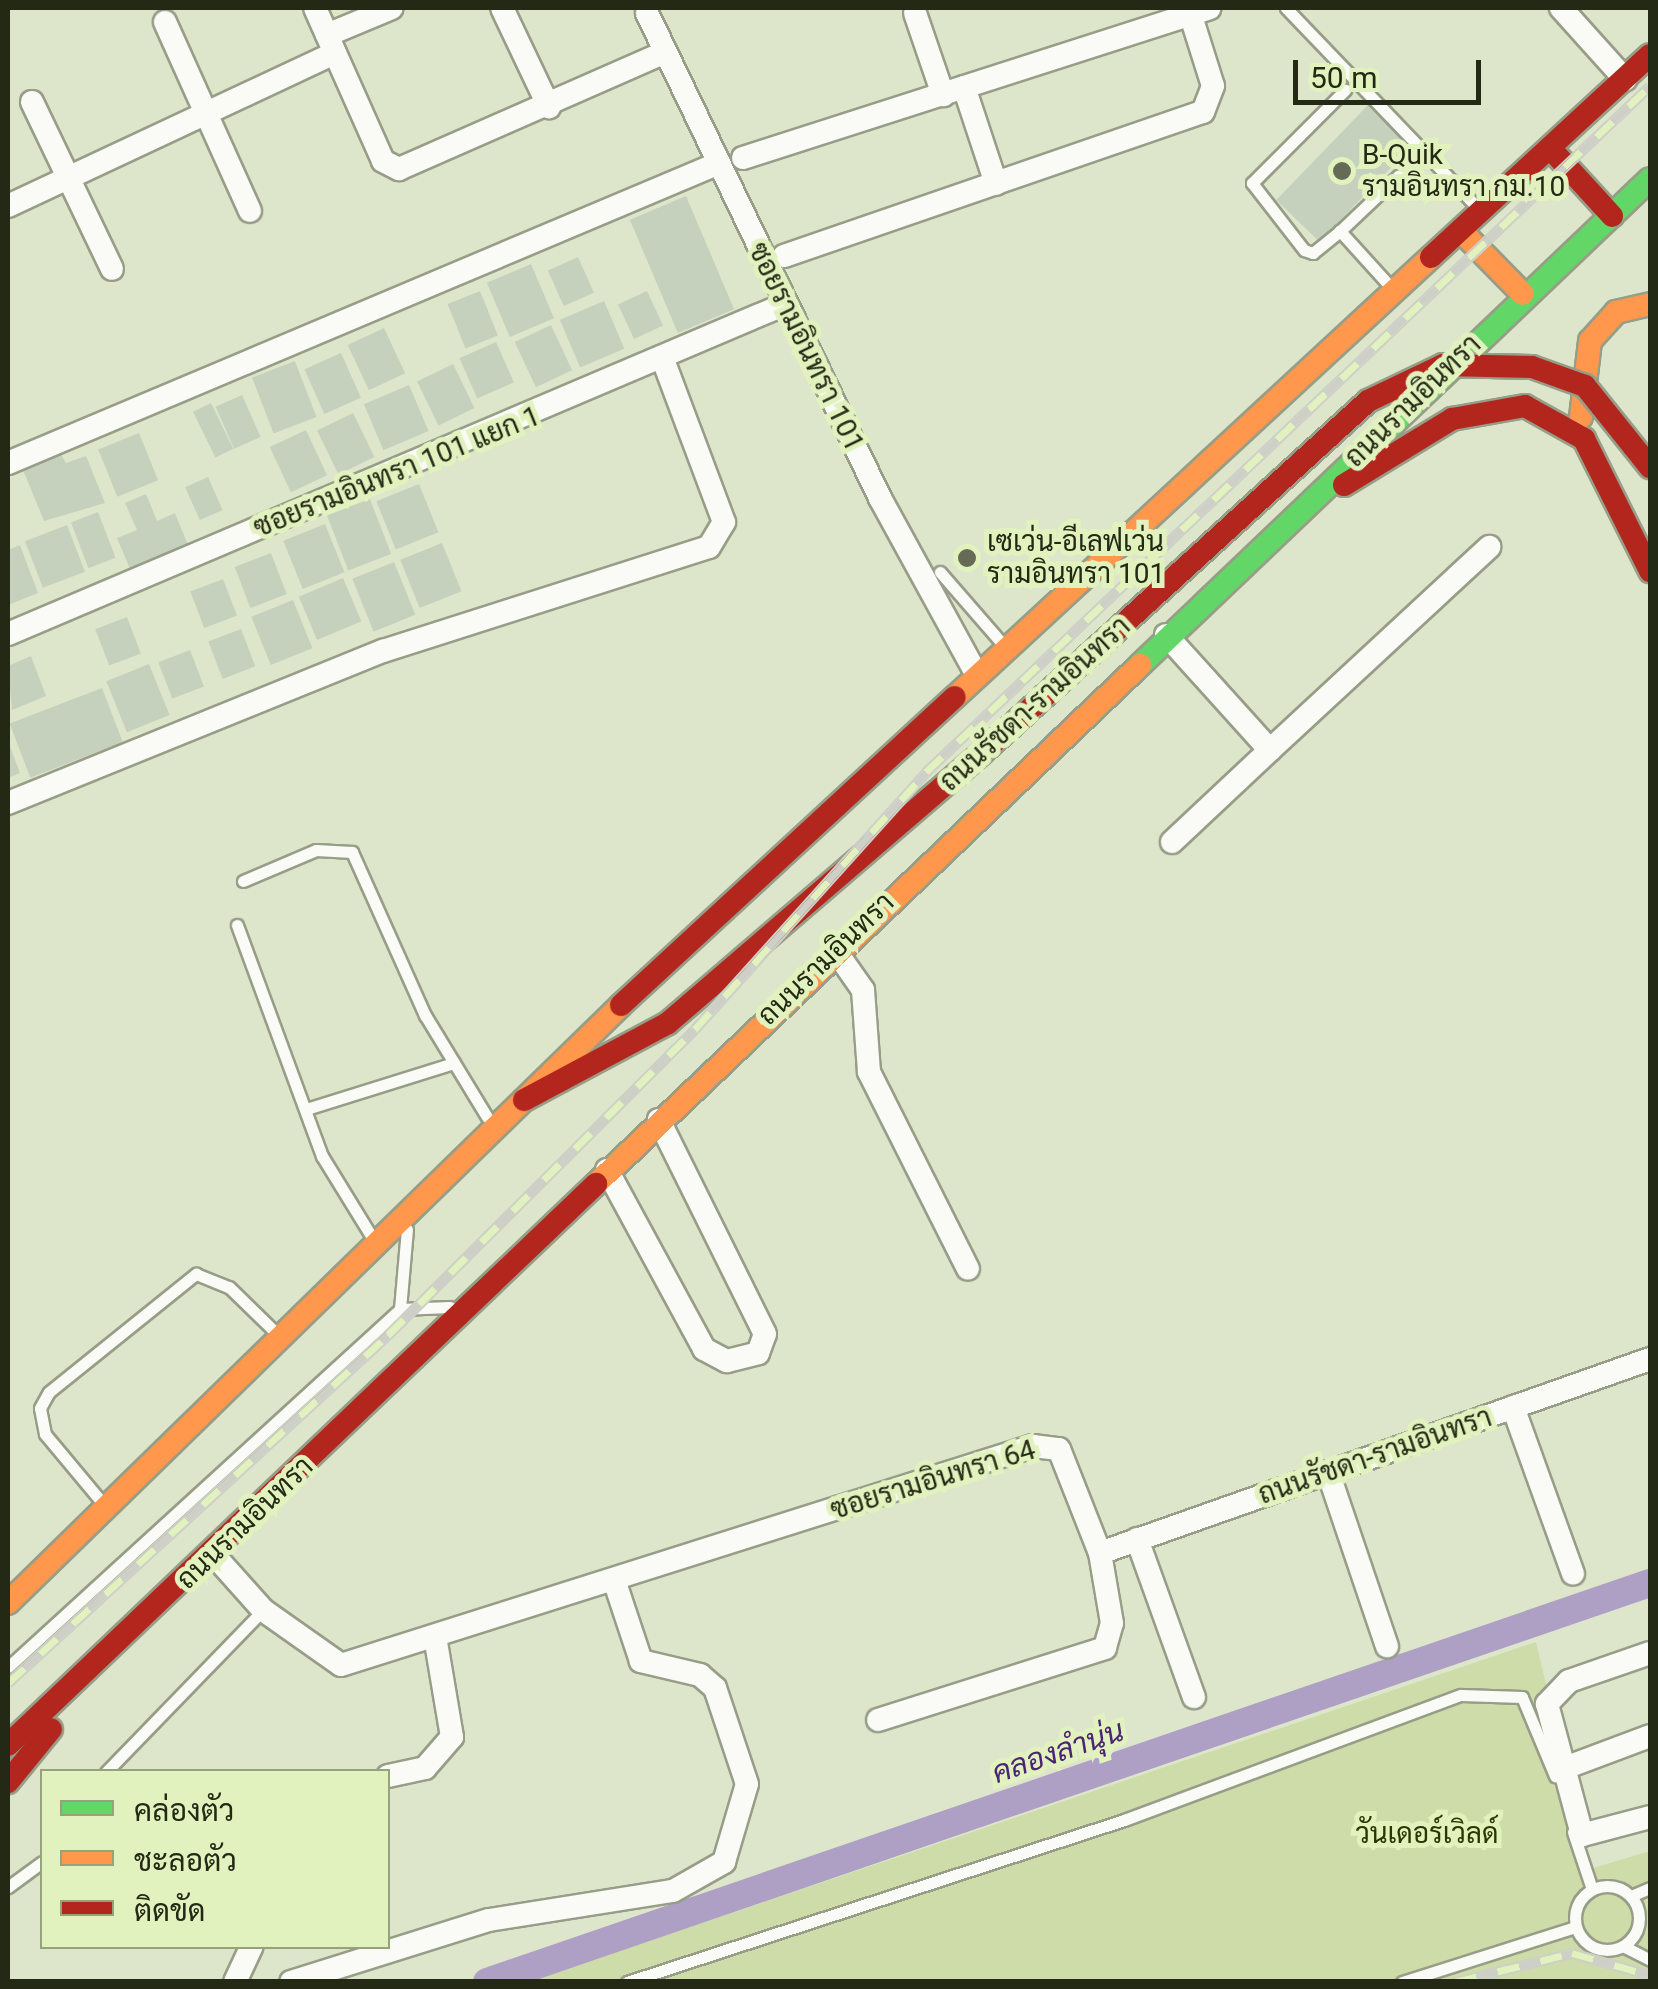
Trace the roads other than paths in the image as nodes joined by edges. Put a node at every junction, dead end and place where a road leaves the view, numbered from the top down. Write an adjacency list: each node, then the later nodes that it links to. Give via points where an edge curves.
1 (315, 8): 10 (street)
2 (392, 8): 10 (street)
3 (502, 8): 17 (street)
4 (1286, 8): 28 (lane)
5 (1561, 8): 13 (street)
6 (1200, 10): 15 (street); 25 (street, via 1213,86 1204,112)
7 (915, 13): 15 (street)
8 (647, 14): 11 (street, ซอยรามอินทรา 101)
9 (165, 22): 18 (street)
10 (331, 44): 17 (street, via 383,161 399,170); 18 (street)
11 (665, 52): 17 (street); 21 (street, ซอยรามอินทรา 101)
12 (1650, 55): 13 (main road)
13 (1625, 79): 19 (main road)
14 (1346, 90): 31 (lane, via 1252,183 1304,250 1320,250)
15 (953, 91): 20 (street); 25 (street)
16 (32, 102): 23 (street)
17 (548, 107)
18 (204, 114): 23 (street); 27 (street)
19 (1550, 148): 28 (main road); 29 (main road)
20 (743, 158)
21 (717, 164): 37 (street, ซอยรามอินทรา 101); 40 (street)
22 (1399, 175): 31 (lane)
23 (69, 177): 26 (street); 33 (street)
24 (1650, 179): 29 (main road, ถนนรามอินทรา)
25 (996, 184): 32 (street)
26 (8, 206)
27 (250, 212)
28 (1482, 212): 30 (main road)
29 (1612, 216): 35 (main road, ถนนรามอินทรา)
30 (1461, 231): 34 (main road); 35 (main road)
31 (1340, 232): 34 (lane)
32 (784, 256)
33 (112, 269)
34 (1394, 290): 48 (main road)
35 (1524, 294): 42 (main road, ถนนรามอินทรา)
36 (1650, 304): 39 (main road, via 1616,312 1590,341 1578,397)
37 (784, 305): 38 (street, ซอยรามอินทรา 101 แยก 1); 49 (street, ซอยรามอินทรา 101)
38 (664, 362): 46 (street, ซอยรามอินทรา 101 แยก 1); 51 (street, via 724,522 709,548 414,640)
39 (1584, 439): 42 (main road, via 1525,406 1452,419); 44 (main road)
40 (8, 463)
41 (1650, 467): 57 (main road, ถนนรัชดา-รามอินทรา, bridge, via 1585,386 1532,367 1443,364 1368,401 982,753 668,1022)
42 (1291, 518): 47 (main road, ถนนรามอินทรา)
43 (1489, 547): 50 (street)
44 (1650, 571)
45 (940, 572): 48 (lane)
46 (8, 634)
47 (1166, 636): 50 (street); 55 (main road, ถนนรามอินทรา)
48 (1006, 648): 49 (main road)
49 (977, 675): 57 (main road)
50 (1270, 750): 52 (street)
51 (8, 802)
52 (1172, 842)
53 (243, 881): 56 (lane, via 316,850 352,852)
54 (237, 925): 58 (lane)
55 (835, 950): 59 (main road, ถนนรามอินทรา); 64 (street, via 863,990 868,1072)
56 (454, 1063): 58 (lane); 60 (lane)
57 (512, 1105): 60 (main road)
58 (306, 1109): 63 (lane, via 322,1156)
59 (659, 1120): 61 (main road, ถนนรามอินทรา); 61 (street, via 765,1334 758,1353 727,1361 704,1349)
60 (492, 1124): 62 (main road)
61 (606, 1170): 65 (main road, ถนนรามอินทรา)
62 (409, 1214): 63 (main road); 66 (lane)
63 (378, 1246): 67 (main road)
64 (968, 1269)
65 (466, 1307): 66 (lane); 74 (main road, ถนนรามอินทรา)
66 (400, 1309): 83 (lane)
67 (282, 1339): 71 (main road); 71 (lane, via 229,1287 196,1274 49,1392 40,1408 45,1434)
68 (1650, 1359): 69 (street, ถนนรัชดา-รามอินทรา)
69 (1513, 1407): 70 (street, ถนนรัชดา-รามอินทรา); 75 (street)
70 (1328, 1472): 72 (street, ถนนรัชดา-รามอินทรา); 81 (street)
71 (107, 1509): 77 (main road)
72 (1136, 1540): 73 (street, ถนนรัชดา-รามอินทรา); 84 (street)
73 (1100, 1553): 76 (street, ซอยรามอินทรา 64, via 1068,1458 1045,1445); 85 (street, ซอยรามอินทรา 64, via 1112,1623 1105,1648)
74 (213, 1554): 78 (street, ซอยรามอินทรา 64); 79 (main road, ถนนรามอินทรา)
75 (1573, 1574)
76 (614, 1580): 80 (street, ซอยรามอินทรา 64); 104 (street, via 640,1661 700,1674 715,1688 747,1784 724,1862 673,1891 490,1920)
77 (8, 1601)
78 (262, 1610): 80 (street, ซอยรามอินทรา 64, via 341,1665); 88 (lane)
79 (139, 1626): 87 (main road, ถนนรามอินทรา); 91 (main road)
80 (435, 1638): 90 (street, via 452,1737 425,1768)
81 (1387, 1646)
82 (1650, 1654): 89 (street, via 1552,1692 1547,1714)
83 (8, 1667)
84 (1194, 1697)
85 (878, 1720)
86 (1650, 1736): 89 (street)
87 (8, 1745)
88 (109, 1769)
89 (1562, 1769): 92 (street, via 1586,1838)
90 (390, 1776)
91 (8, 1782)
92 (1650, 1817)
93 (40, 1863): 94 (lane)
94 (8, 1887)
95 (1650, 1888): 97 (lane)
96 (1592, 1889): 97 (lane); 99 (lane, via 1577,1905); 105 (lane, via 1532,1710 1499,1690 1461,1695 1124,1820)
97 (1631, 1896): 98 (lane)
98 (1645, 1916): 100 (lane)
99 (1575, 1927): 100 (lane, via 1598,1950); 106 (lane)
100 (1623, 1946): 102 (lane)
101 (251, 1949): 103 (street)
102 (1650, 1960)
103 (235, 1982)
104 (291, 1982)
105 (628, 1982)
106 (1402, 1982)

